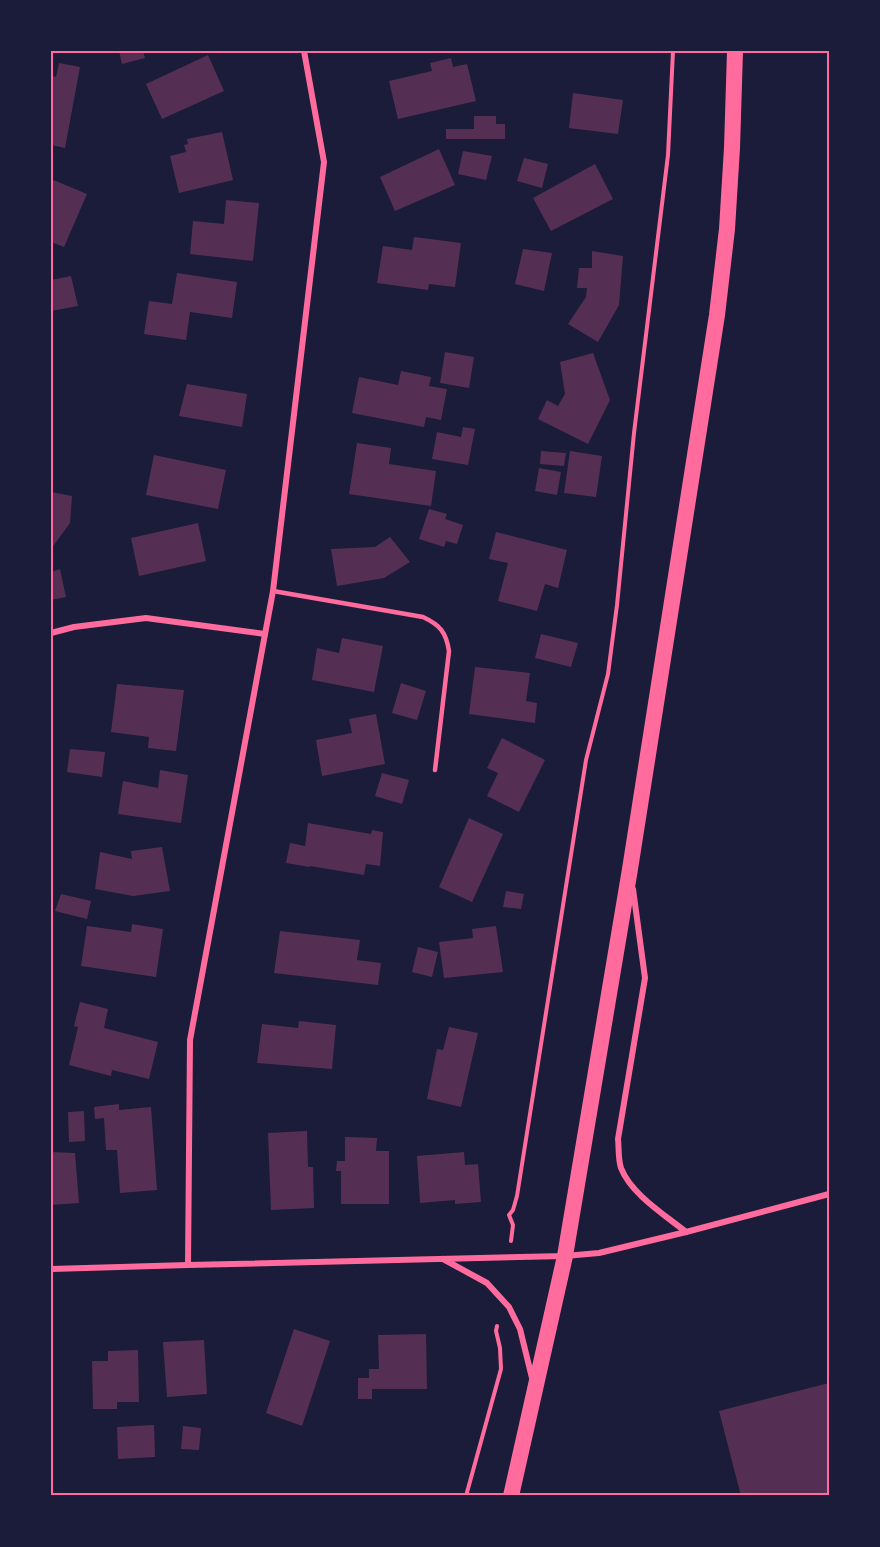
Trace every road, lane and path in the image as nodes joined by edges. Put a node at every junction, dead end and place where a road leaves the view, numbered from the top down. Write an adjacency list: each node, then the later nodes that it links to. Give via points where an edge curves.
1 (304, 51): 4 (street, via 324,162)
2 (673, 51): 10 (path, via 668,155 634,433 618,605 608,674 586,760 518,1196 509,1215)
3 (735, 51): 8 (highway, via 728,218 717,315)
4 (273, 591): 6 (street); 7 (lane, via 423,617 441,629 449,651)
5 (51, 633): 6 (street, via 146,618)
6 (266, 634): 14 (street, via 190,1040)
7 (435, 770)
8 (630, 869): 11 (street, via 645,978 618,1139 620,1166 628,1182); 12 (highway)
9 (829, 1194): 11 (street)
10 (513, 1225)
11 (686, 1232): 12 (street, via 599,1253)
12 (565, 1256): 13 (street); 17 (highway)
13 (442, 1258): 14 (street); 17 (street, via 488,1283 509,1307 520,1329)
14 (188, 1264): 15 (street)
15 (51, 1269)
16 (498, 1319): 18 (path, via 501,1369)
17 (535, 1390): 19 (highway)
18 (466, 1496)
19 (511, 1496)

